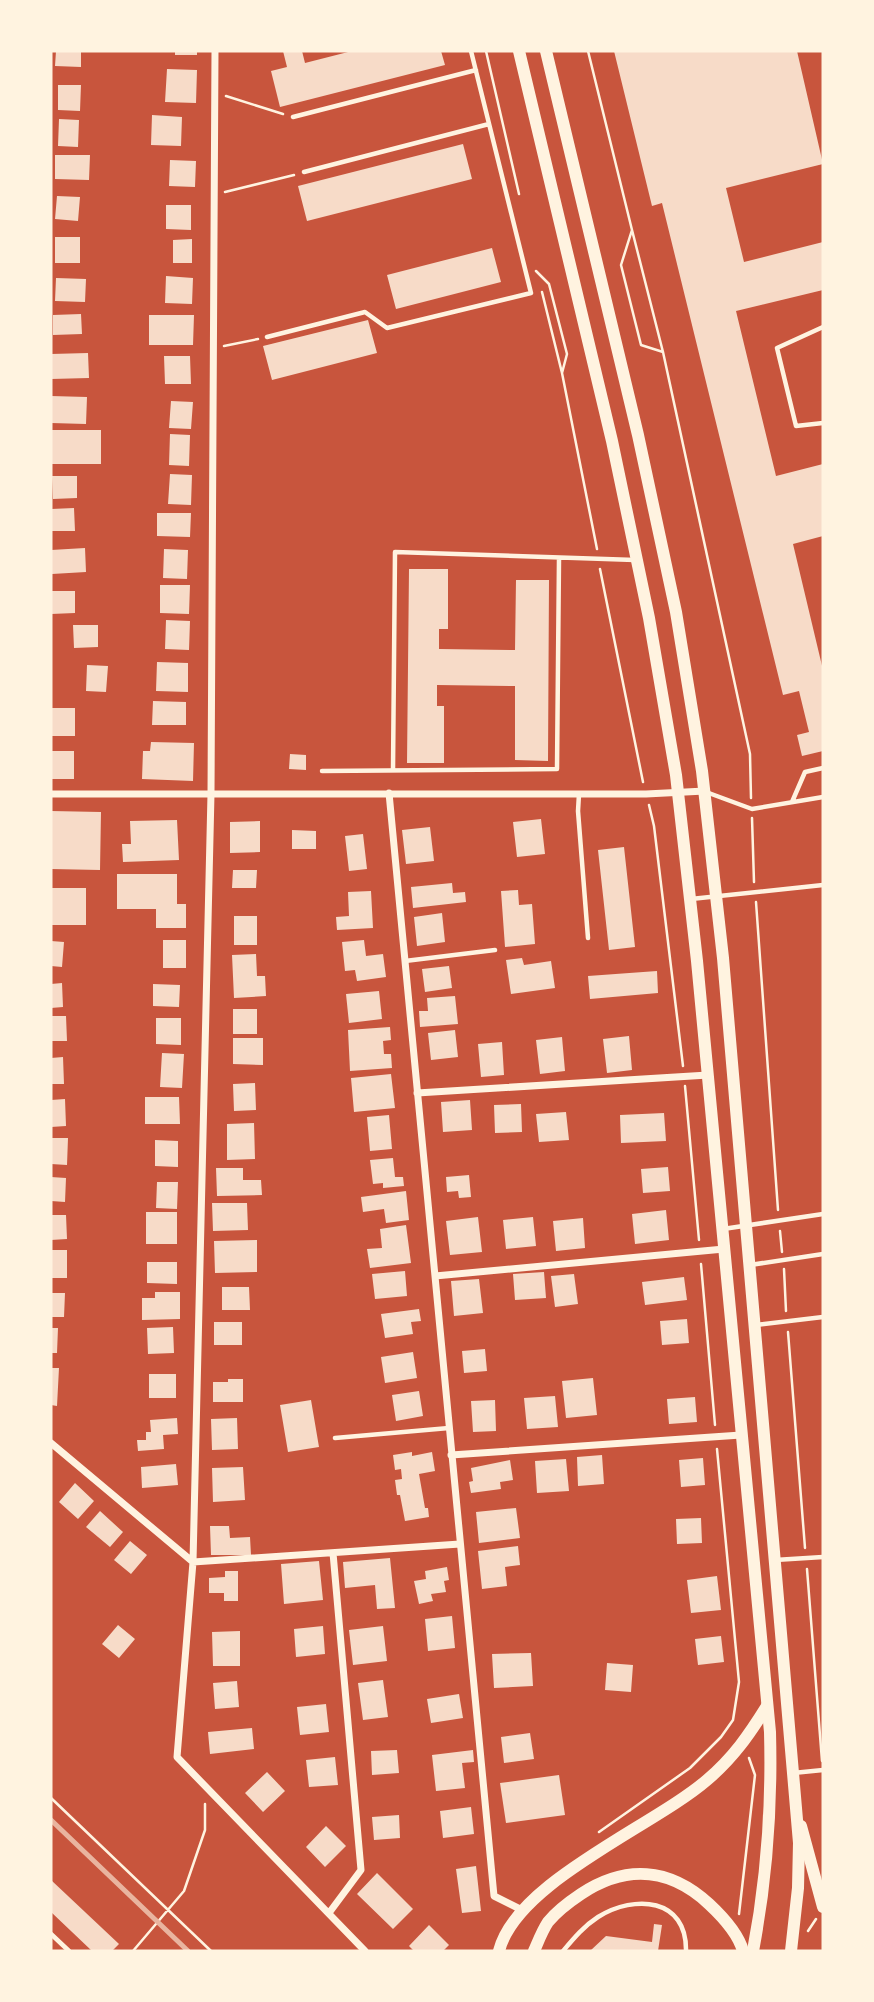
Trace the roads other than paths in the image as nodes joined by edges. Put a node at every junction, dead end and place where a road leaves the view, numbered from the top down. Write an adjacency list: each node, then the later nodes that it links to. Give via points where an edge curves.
1 (215, 51): 22 (street)
2 (471, 51): 5 (lane)
3 (519, 51): 13 (main road)
4 (546, 51): 17 (main road, via 638,435 676,612)
5 (476, 70): 6 (lane); 7 (lane)
6 (293, 117)
7 (489, 124): 8 (lane); 10 (lane, via 531,293 387,328 365,312)
8 (304, 172)
9 (823, 327): 11 (lane, via 777,348 796,426)
10 (267, 337)
11 (823, 423)
12 (559, 559): 13 (lane); 15 (lane, via 557,769); 15 (lane, via 395,552)
13 (637, 560): 20 (main road)
14 (823, 768): 24 (lane, via 805,772)
15 (393, 770): 16 (lane)
16 (323, 771)
17 (705, 791): 20 (street); 24 (lane, via 752,809); 26 (main road)
18 (388, 793): 19 (street); 22 (street); 30 (street)
19 (579, 793): 20 (street); 28 (lane)
20 (678, 793): 27 (main road)
21 (51, 794): 22 (street)
22 (211, 794): 51 (street)
23 (823, 797): 24 (lane)
24 (792, 803)
25 (823, 885): 26 (lane)
26 (717, 896): 27 (lane); 34 (main road)
27 (690, 899): 31 (main road)
28 (589, 938)
29 (495, 950): 30 (lane)
30 (405, 961): 32 (street)
31 (708, 1075): 32 (street); 35 (main road)
32 (417, 1093): 39 (street)
33 (823, 1214): 34 (lane)
34 (746, 1226): 35 (lane); 38 (main road)
35 (722, 1229): 36 (main road)
36 (724, 1249): 39 (street); 43 (main road)
37 (823, 1254): 38 (lane)
38 (750, 1266): 41 (main road)
39 (435, 1276): 42 (street)
40 (823, 1317): 41 (lane)
41 (755, 1325): 50 (main road)
42 (449, 1428): 44 (lane); 46 (street)
43 (741, 1435): 46 (street); 52 (main road)
44 (335, 1438)
45 (51, 1443): 51 (street)
46 (452, 1455): 47 (street)
47 (460, 1544): 48 (street); 56 (street, via 494,1896)
48 (333, 1553): 51 (street); 58 (street, via 361,1870)
49 (823, 1558): 50 (lane)
50 (774, 1560): 54 (main road)
51 (193, 1562): 58 (street, via 177,1757)
52 (767, 1706): 56 (main road, via 745,1743 706,1781 579,1863); 67 (main road, via 772,1789 764,1894)
53 (823, 1770): 54 (lane)
54 (793, 1773): 55 (main road)
55 (795, 1797): 57 (main road); 68 (main road, via 798,1854)
56 (522, 1910): 62 (main road)
57 (821, 1911)
58 (329, 1913): 61 (street)
59 (51, 1934): 60 (lane)
60 (69, 1951)
61 (365, 1951)
62 (499, 1951)
63 (534, 1951): 66 (main road, via 548,1923 566,1903 620,1875 652,1874 679,1882 723,1917)
64 (563, 1951): 65 (lane, via 598,1917 634,1902 670,1911 683,1928)
65 (686, 1951)
66 (743, 1951)
67 (753, 1951)
68 (791, 1951)

